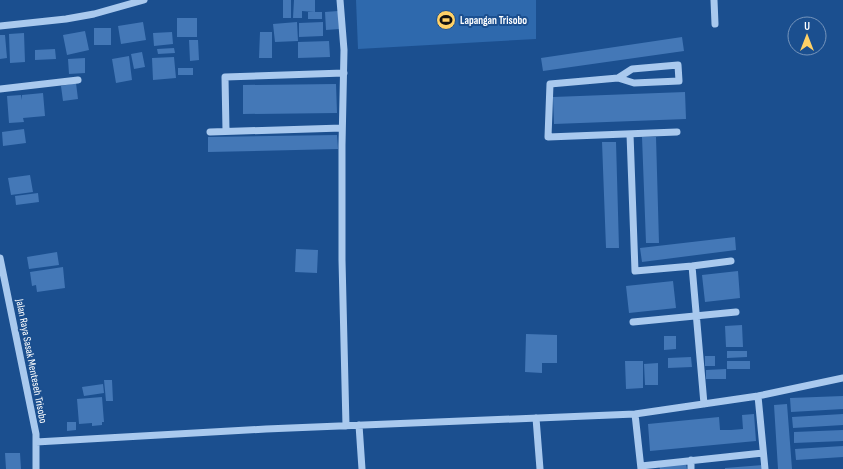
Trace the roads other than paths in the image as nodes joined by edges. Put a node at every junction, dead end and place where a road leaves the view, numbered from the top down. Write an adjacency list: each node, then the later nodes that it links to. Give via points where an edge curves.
1 (144, 0): 5 (street, via 94,14)
2 (340, 0): 6 (street)
3 (714, 0): 4 (street)
4 (714, 24)
5 (0, 26)
6 (344, 73): 10 (street); 11 (street, via 225,77)
7 (618, 78): 7 (street, via 634,83 679,82 678,65 632,69); 14 (street, via 550,84 548,137)
8 (78, 80): 9 (street)
9 (0, 89)
10 (342, 128): 11 (street); 27 (street)
11 (226, 131): 12 (street)
12 (210, 132)
13 (677, 132): 14 (street)
14 (630, 134): 17 (street, via 635,271)
15 (0, 258): 28 (street, Jalan Raya Sasak Menteseh Trisobo)
16 (731, 261): 17 (street)
17 (692, 266): 19 (street)
18 (736, 312): 19 (street)
19 (696, 316): 20 (street); 23 (street)
20 (632, 322)
21 (843, 378): 22 (street)
22 (758, 396): 23 (street); 29 (street)
23 (704, 404): 24 (street)
24 (635, 414): 25 (street); 31 (street)
25 (536, 418): 26 (street); 34 (street)
26 (359, 425): 27 (street); 33 (street)
27 (346, 426): 28 (street)
28 (36, 442): 32 (street, Jalan Raya Sasak Menteseh Trisobo)
29 (763, 453): 30 (street); 36 (street)
30 (691, 460): 31 (street); 35 (street)
31 (641, 467)
32 (36, 469)
33 (362, 469)
34 (540, 469)
35 (692, 469)
36 (765, 469)

